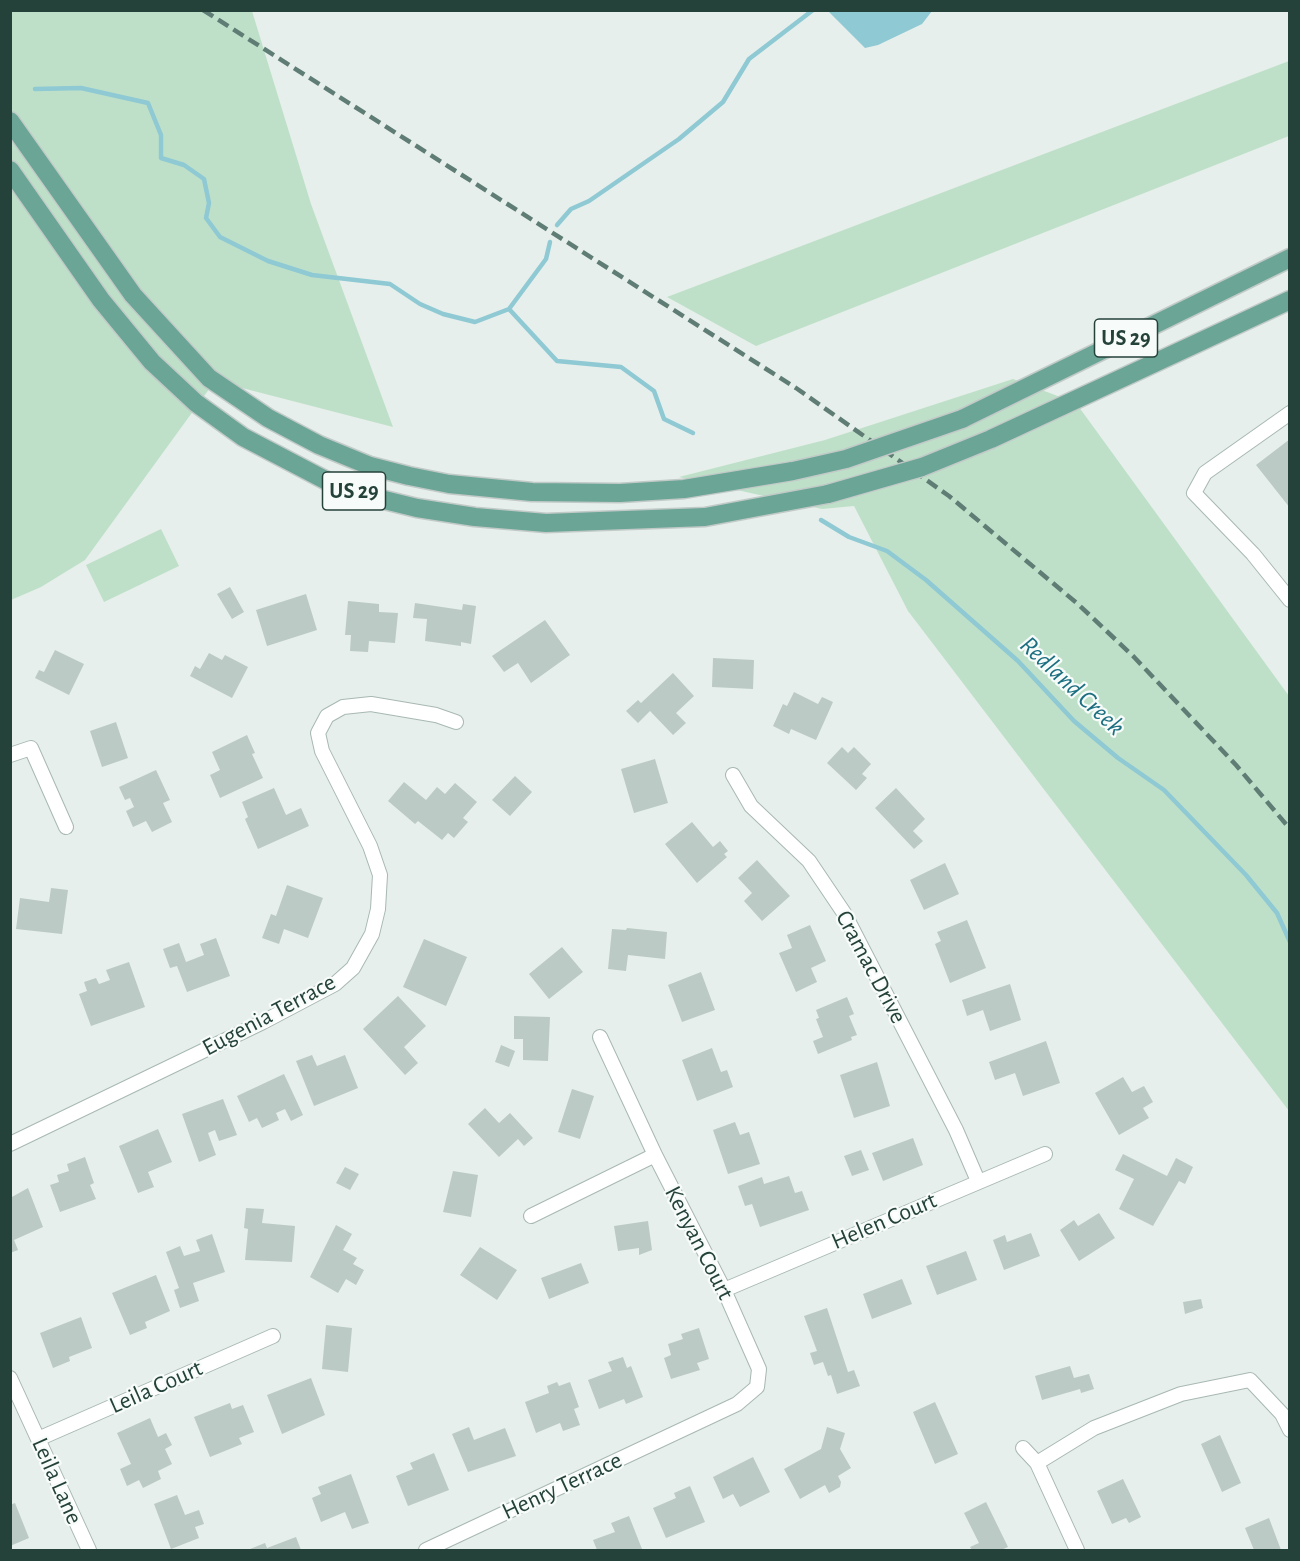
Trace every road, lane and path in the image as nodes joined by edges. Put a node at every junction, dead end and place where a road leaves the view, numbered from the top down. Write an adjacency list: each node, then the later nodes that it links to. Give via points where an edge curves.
1 (10, 121): 3 (main road, US 29, bridge, via 133,295 209,378 268,418 319,445 370,466 460,485 550,493 684,489 846,459 962,419)
2 (10, 170): 4 (main road, US 29, bridge, via 101,300 152,362 196,403 243,437 338,485 417,508 475,518 546,523 705,517 828,494 922,467 991,439)
3 (1290, 258)
4 (1290, 300)
5 (1290, 413): 6 (street, via 1205,473 1194,493)
6 (1290, 600)
7 (456, 722): 12 (street, Eugenia Terrace, via 382,706 352,706 327,716 318,733 322,751 370,846 380,875 372,934 353,968 335,984 263,1022)
8 (10, 755): 10 (street, via 30,748)
9 (733, 775): 15 (street, Cramac Drive, via 751,806 809,861 844,913 956,1130)
10 (66, 827)
11 (600, 1038): 13 (street, Kenyan Court)
12 (10, 1144)
13 (655, 1155): 16 (street); 17 (street, Kenyan Court)
14 (1045, 1155): 15 (street, Helen Court)
15 (978, 1181): 17 (street, Helen Court)
16 (531, 1216)
17 (724, 1290): 20 (street, Kenyan Court, via 759,1369 757,1387 737,1404)
18 (273, 1336): 22 (street, Leila Court)
19 (10, 1378): 22 (street, Leila Lane)
20 (698, 1422): 26 (street, Henry Terrace)
21 (1290, 1430): 24 (street, via 1282,1414 1250,1380 1181,1394 1094,1428)
22 (38, 1439): 25 (street, Leila Lane)
23 (1023, 1448): 24 (street)
24 (1036, 1463): 27 (street)
25 (89, 1551)
26 (426, 1551)
27 (1077, 1551)

